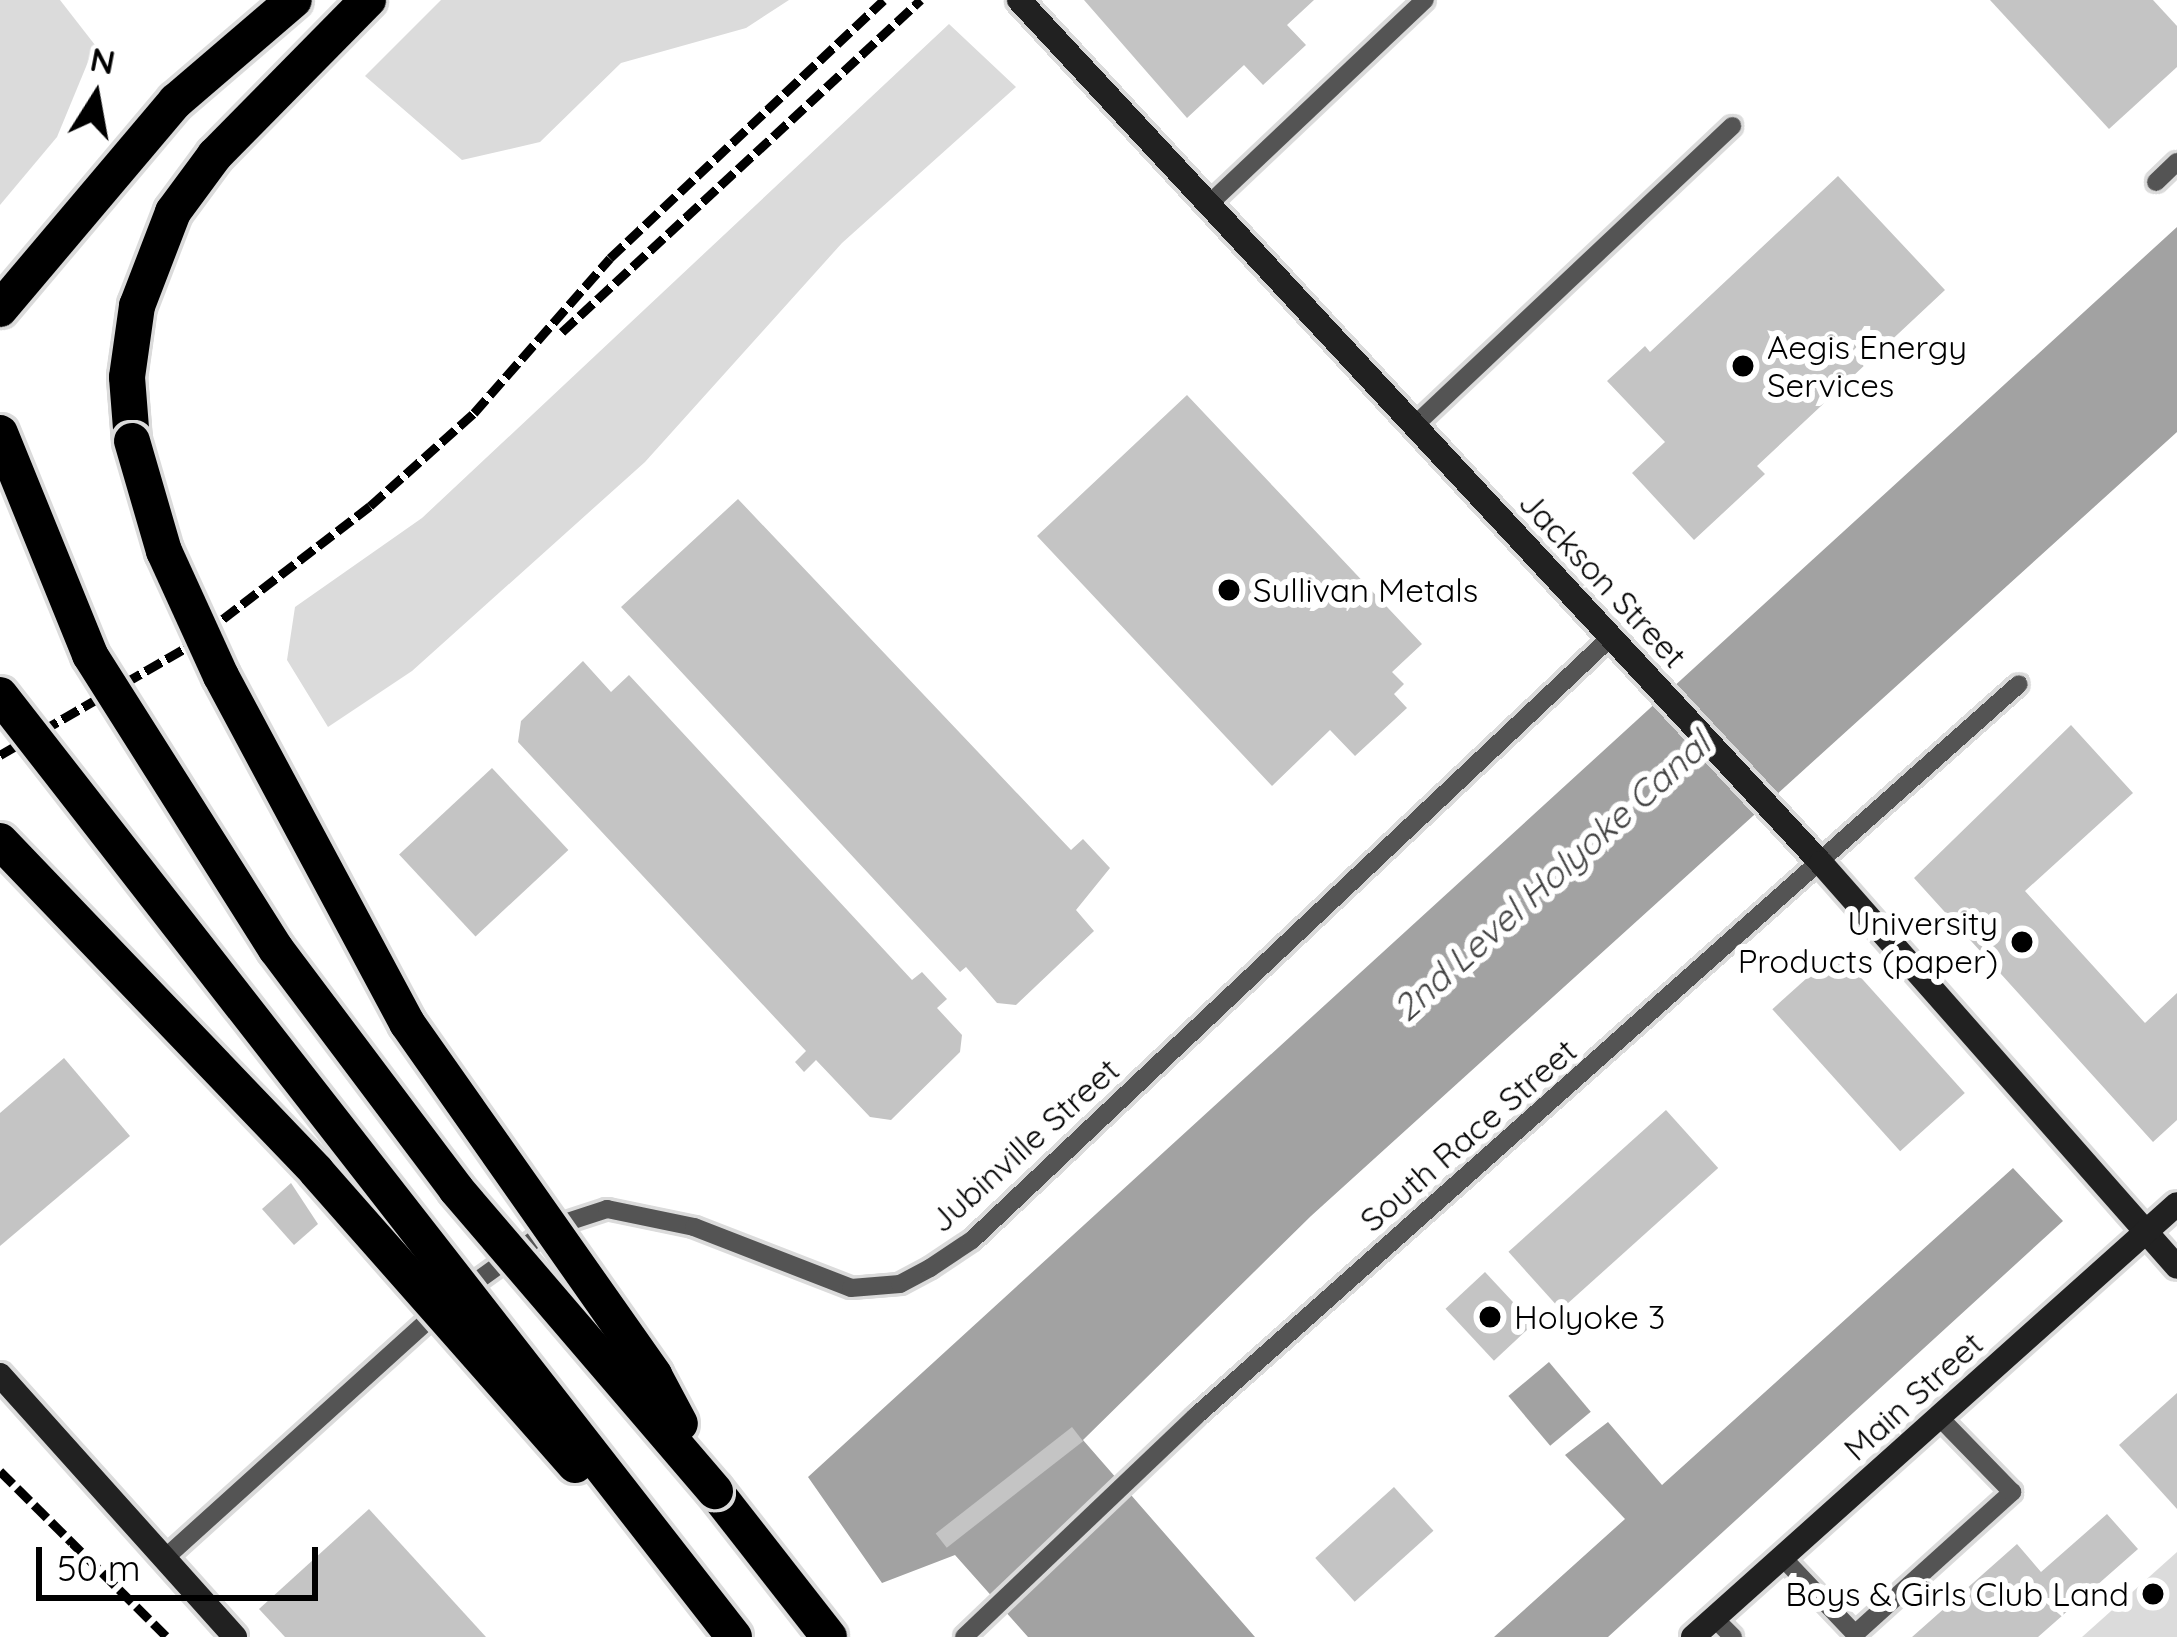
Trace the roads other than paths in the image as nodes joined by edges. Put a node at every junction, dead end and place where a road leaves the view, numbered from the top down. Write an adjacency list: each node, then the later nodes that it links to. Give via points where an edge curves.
1 (294, 0): 9 (highway, via 176,101)
2 (368, 0): 22 (highway, bridge, via 215,155 173,212 134,322 125,406 132,441 164,551 220,676 406,1023 654,1375)
3 (1018, 0): 8 (street, Jackson Street)
4 (1425, 0): 8 (lane)
5 (1732, 126): 10 (lane)
6 (2177, 162): 7 (lane)
7 (2156, 182)
8 (1209, 204): 10 (street, Jackson Street)
9 (0, 309)
10 (1415, 425): 12 (street, Jackson Street)
11 (0, 433): 22 (highway, bridge, via 90,655 264,931 456,1189)
12 (1611, 637): 16 (street, Jackson Street); 24 (lane, Jubinville Street, via 972,1240 930,1268 900,1284 851,1288 650,1213 579,1215 509,1254 420,1326)
13 (2019, 684): 16 (lane, South Race Street)
14 (0, 695): 28 (highway, bridge)
15 (0, 841): 27 (highway, bridge, via 331,1188)
16 (1821, 862): 18 (street, Jackson Street); 30 (lane, South Race Street, via 1196,1416)
17 (2177, 1204): 18 (street, Main Street)
18 (2147, 1231): 19 (street, Jackson Street); 21 (street, Main Street)
19 (2177, 1267)
20 (0, 1375): 24 (street)
21 (1939, 1417): 23 (street, Main Street); 23 (lane, via 2012,1492 1855,1634)
22 (715, 1491): 29 (highway)
23 (1782, 1557): 25 (street, Main Street)
24 (164, 1559): 26 (street)
25 (1714, 1618): 31 (street, Main Street); 32 (lane)
26 (235, 1637)
27 (719, 1637)
28 (734, 1637)
29 (829, 1637)
30 (964, 1637)
31 (1693, 1637)
32 (1732, 1637)

